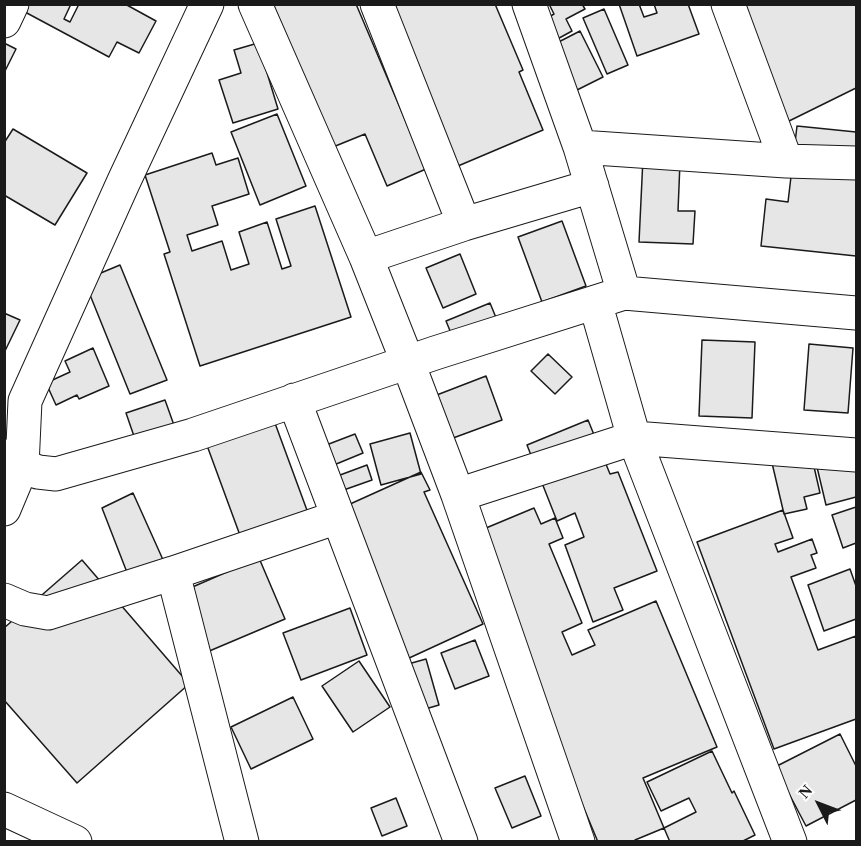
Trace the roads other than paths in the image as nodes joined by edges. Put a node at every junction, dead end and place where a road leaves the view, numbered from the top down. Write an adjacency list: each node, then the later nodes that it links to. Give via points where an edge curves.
1 (12, 4): 7 (street)
2 (207, 4): 20 (street, via 25,401)
3 (255, 4): 13 (street)
4 (377, 4): 12 (street)
5 (529, 4): 8 (street)
6 (728, 4): 9 (street)
7 (4, 21)
8 (580, 147): 9 (street); 11 (street)
9 (786, 161): 10 (street)
10 (856, 163)
11 (592, 186): 12 (street); 14 (street)
12 (464, 224): 13 (street)
13 (366, 257): 16 (street)
14 (610, 298): 15 (street); 16 (street); 18 (street)
15 (856, 313)
16 (408, 363): 17 (street); 21 (street)
17 (294, 400): 20 (street, via 193,435 56,474 38,472); 23 (street)
18 (634, 438): 19 (street); 21 (street); 31 (street)
19 (856, 455)
20 (13, 461): 22 (street)
21 (458, 495): 30 (street)
22 (4, 509)
23 (338, 517): 24 (street); 29 (street)
24 (173, 573): 25 (street, via 48,613); 28 (street)
25 (4, 600)
26 (4, 809): 27 (street)
27 (75, 842)
28 (242, 842)
29 (461, 842)
30 (578, 842)
31 (790, 842)

